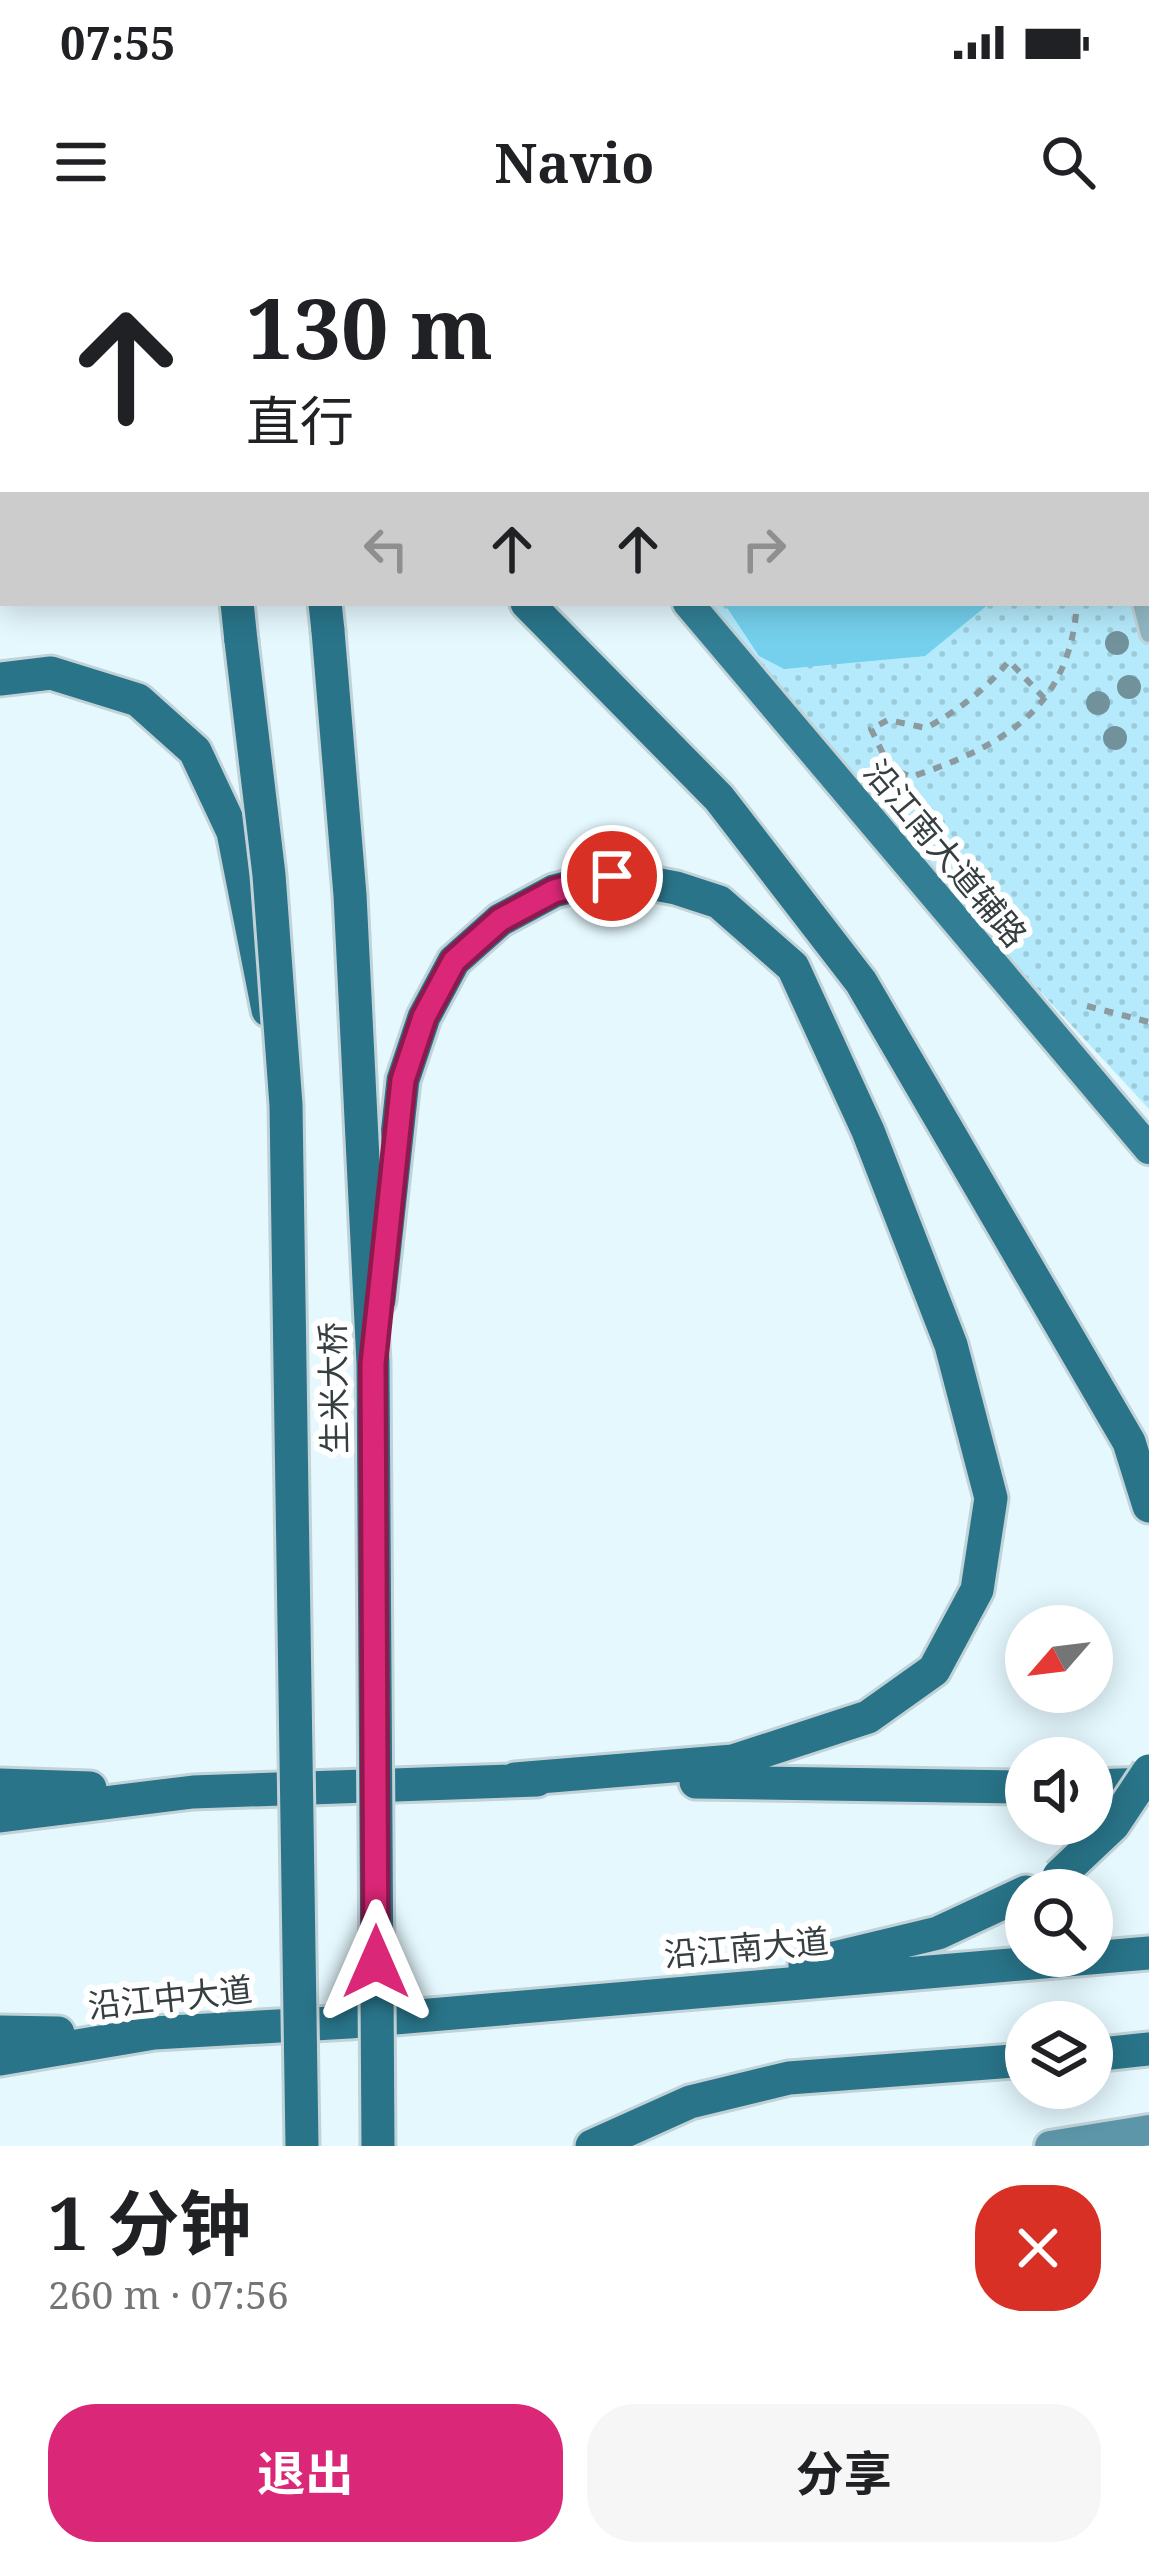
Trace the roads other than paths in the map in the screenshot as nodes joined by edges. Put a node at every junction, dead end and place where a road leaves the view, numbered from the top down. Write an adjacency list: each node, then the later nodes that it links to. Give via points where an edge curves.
1 (237, 606): 6 (highway, 生米大桥, bridge)
2 (530, 606): 8 (highway, via 719,798 860,982)
3 (691, 606): 7 (main road, 沿江南大道辅路)
4 (326, 617): 9 (highway, 生米大桥, bridge, via 350,896)
5 (0, 679): 6 (highway, bridge, via 51,673 138,700 195,751 233,832)
6 (286, 1105): 32 (highway, 生米大桥, bridge)
7 (1149, 1149)
8 (1040, 1288): 10 (highway); 11 (highway, via 1129,1442)
9 (373, 1364): 13 (highway, bridge, via 403,1080 454,961 500,920 554,891 612,876 718,902 793,967 951,1345 991,1498 976,1590 934,1670 868,1717 734,1761); 33 (highway, 生米大桥, bridge)
10 (1149, 1429)
11 (1149, 1506)
12 (1149, 1771): 20 (highway, bridge, via 1113,1825)
13 (515, 1779): 17 (highway); 18 (highway)
14 (1149, 1784): 16 (highway)
15 (0, 1785): 18 (highway)
16 (1113, 1785)
17 (1005, 1787)
18 (193, 1792): 19 (highway)
19 (0, 1816)
20 (1059, 1869)
21 (1005, 1902): 23 (highway, via 938,1933)
22 (1149, 1953): 23 (highway, 沿江南大道)
23 (704, 1990): 24 (highway, 沿江南大道)
24 (350, 2022): 26 (highway, 沿江中大道)
25 (0, 2032): 26 (highway)
26 (154, 2033): 29 (highway, 沿江中大道)
27 (1149, 2050): 28 (highway)
28 (1113, 2053)
29 (0, 2059)
30 (1005, 2062): 34 (highway, via 789,2078 690,2102)
31 (1149, 2130): 35 (main road)
32 (302, 2146)
33 (378, 2146)
34 (592, 2146)
35 (1050, 2146)

